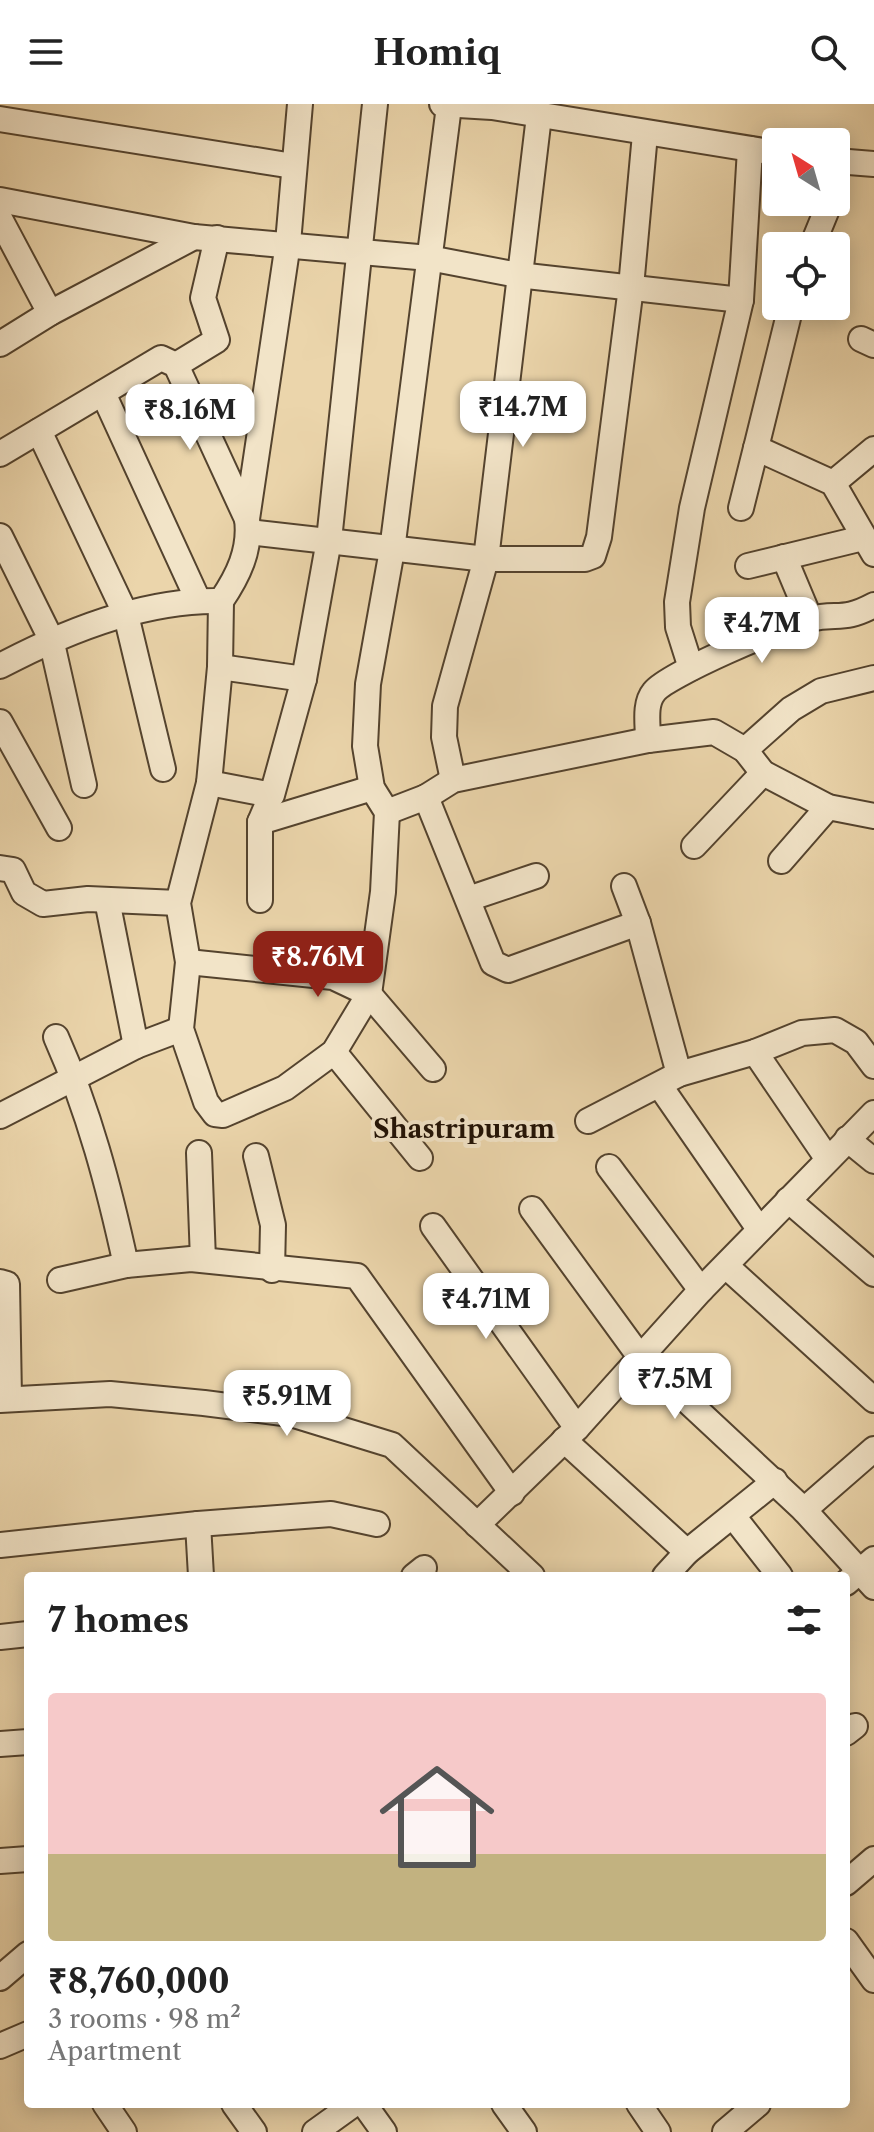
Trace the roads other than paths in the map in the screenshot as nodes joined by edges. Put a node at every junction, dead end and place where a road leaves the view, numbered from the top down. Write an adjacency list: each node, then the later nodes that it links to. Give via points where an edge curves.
1 (300, 104): 12 (street)
2 (375, 104): 17 (street)
3 (446, 105): 4 (street); 18 (street)
4 (492, 105): 5 (street)
5 (539, 116): 7 (street); 19 (street)
6 (0, 119): 12 (street)
7 (645, 134): 8 (street); 20 (street)
8 (750, 149): 9 (street); 21 (street)
9 (762, 151)
10 (850, 162): 11 (street)
11 (874, 164)
12 (293, 166): 16 (street)
13 (0, 200): 15 (street)
14 (0, 219): 22 (street)
15 (206, 237): 16 (street); 22 (street); 25 (street, via 203,298 217,340)
16 (288, 243): 17 (street); 33 (street)
17 (359, 250): 18 (street); 35 (street)
18 (429, 258): 19 (street); 37 (street)
19 (518, 275): 20 (street); 39 (street)
20 (631, 287): 21 (street); 39 (street, via 593,556)
21 (741, 300): 48 (street, via 692,508 677,602 678,627)
22 (50, 313): 24 (street)
23 (788, 320): 28 (street)
24 (0, 344)
25 (176, 365): 26 (street, via 161,358 152,361); 33 (street)
26 (103, 393): 27 (street); 41 (street)
27 (39, 431): 30 (street); 43 (street)
28 (756, 448): 31 (street); 32 (street)
29 (874, 449): 31 (street)
30 (0, 454)
31 (833, 483): 36 (street)
32 (741, 508)
33 (248, 525): 35 (street); 41 (street, via 239,575)
34 (0, 536): 45 (street)
35 (329, 540): 37 (street); 50 (street)
36 (868, 546): 38 (street)
37 (392, 550): 39 (street); 59 (street, via 368,684 365,746)
38 (784, 557): 40 (street); 44 (street)
39 (486, 559): 56 (street, via 445,706 444,737)
40 (748, 566)
41 (209, 601): 43 (street); 47 (street)
42 (874, 605): 44 (street, via 850,617)
43 (126, 615): 45 (street); 54 (street)
44 (810, 619): 48 (street)
45 (51, 639): 46 (street); 58 (street)
46 (0, 666)
47 (220, 667): 50 (street); 57 (street)
48 (691, 668): 52 (street, via 655,689 648,702)
49 (874, 678): 53 (street, via 821,691 791,709)
50 (304, 679): 60 (street)
51 (0, 722): 66 (street)
52 (648, 740): 53 (street, via 714,732); 56 (street)
53 (745, 750): 55 (street)
54 (163, 769)
55 (763, 773): 62 (street); 67 (street)
56 (453, 780): 61 (street)
57 (209, 783): 60 (street); 75 (street)
58 (84, 785)
59 (372, 788): 63 (street); 65 (street)
60 (272, 795): 65 (street)
61 (426, 797): 63 (street); 72 (street)
62 (828, 807): 64 (street); 68 (street)
63 (387, 812): 78 (street)
64 (874, 816)
65 (260, 822): 74 (street)
66 (59, 828)
67 (694, 846)
68 (781, 861)
69 (0, 868): 73 (street, via 13,870 24,893 43,904)
70 (536, 876): 72 (street)
71 (624, 886): 76 (street)
72 (468, 899): 76 (street, via 493,963 508,970)
73 (107, 900): 75 (street); 81 (street)
74 (260, 900)
75 (178, 903): 77 (street)
76 (638, 923): 87 (street)
77 (188, 962): 78 (street, via 333,977); 79 (street)
78 (369, 994): 82 (street); 85 (street)
79 (181, 1029): 81 (street); 82 (street, via 215,1114 285,1088)
80 (56, 1037): 86 (street)
81 (136, 1046): 86 (street)
82 (334, 1052): 94 (street)
83 (755, 1052): 84 (street, via 802,1033 835,1030 856,1042); 87 (street); 95 (street)
84 (874, 1066)
85 (433, 1069)
86 (73, 1076): 89 (street); 103 (street, via 106,1173)
87 (669, 1080): 90 (street); 101 (street)
88 (874, 1113): 91 (street)
89 (0, 1116)
90 (588, 1121)
91 (847, 1139): 95 (street); 96 (street)
92 (199, 1153): 102 (street)
93 (256, 1156): 105 (street, via 273,1225)
94 (420, 1158)
95 (827, 1158): 98 (street)
96 (874, 1161)
97 (609, 1167): 109 (street)
98 (788, 1200): 101 (street); 106 (street)
99 (532, 1209): 110 (street)
100 (433, 1226): 113 (street)
101 (759, 1229): 104 (street)
102 (203, 1260): 103 (street); 105 (street)
103 (126, 1265): 107 (street)
104 (726, 1266): 109 (street); 112 (street)
105 (272, 1270): 116 (street, via 357,1276)
106 (874, 1274)
107 (60, 1280)
108 (0, 1282): 111 (street, via 7,1284)
109 (701, 1290): 110 (street)
110 (640, 1357): 113 (street); 115 (street)
111 (5, 1399): 121 (street, via 110,1394 291,1414 392,1445)
112 (874, 1400)
113 (571, 1434): 116 (street); 123 (street)
114 (874, 1449): 117 (street)
115 (775, 1481): 117 (street); 118 (street)
116 (512, 1493): 121 (street)
117 (804, 1510): 128 (street)
118 (733, 1516): 123 (street); 127 (street)
119 (198, 1524): 120 (street, via 331,1514); 122 (street); 124 (street)
120 (377, 1524)
121 (477, 1525): 125 (street)
122 (0, 1545)
123 (687, 1552): 126 (street)
124 (201, 1572)
125 (528, 1572)
126 (669, 1572)
127 (777, 1572)
128 (864, 1575)
129 (24, 1634): 130 (street)
130 (0, 1637)
131 (24, 1742): 132 (street)
132 (0, 1744)
133 (24, 1859): 135 (street)
134 (874, 1859): 136 (street)
135 (0, 1861)
136 (850, 1880)
137 (850, 1947): 140 (street)
138 (24, 1957): 139 (street)
139 (0, 1978)
140 (874, 1980)
141 (24, 2036): 142 (street)
142 (0, 2046)
143 (108, 2108): 150 (street)
144 (237, 2108): 151 (street)
145 (348, 2108): 152 (street)
146 (367, 2108): 153 (street)
147 (507, 2108): 154 (street)
148 (642, 2108): 155 (street)
149 (753, 2108): 156 (street)
150 (124, 2132)
151 (254, 2132)
152 (315, 2132)
153 (384, 2132)
154 (524, 2132)
155 (658, 2132)
156 (725, 2132)

